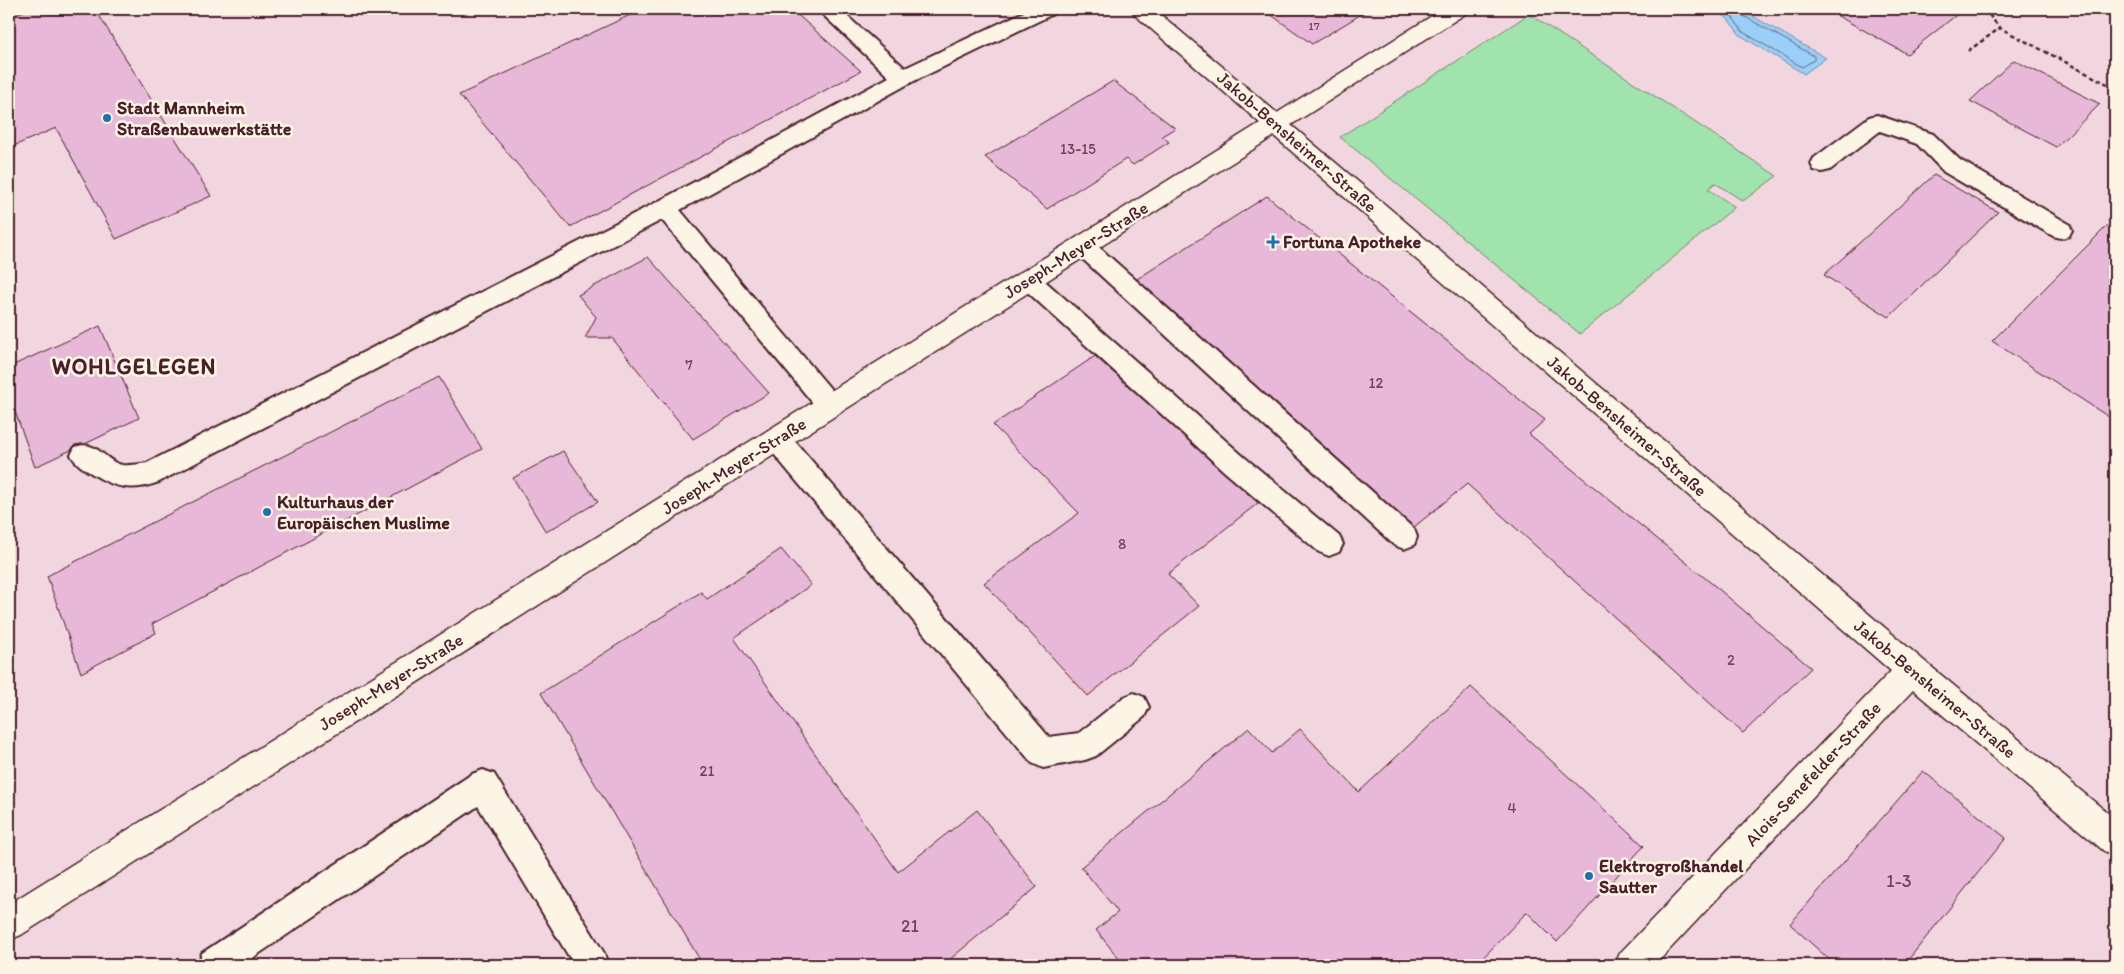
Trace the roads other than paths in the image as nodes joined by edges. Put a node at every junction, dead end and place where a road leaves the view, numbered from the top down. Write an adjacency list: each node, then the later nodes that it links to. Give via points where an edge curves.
1 (827, 9): 5 (lane)
2 (1046, 9): 5 (lane)
3 (1142, 9): 6 (street, Jakob-Bensheimer-Straße)
4 (1458, 9): 6 (street, Joseph-Meyer-Straße)
5 (903, 78): 8 (lane)
6 (1276, 124): 10 (street, Joseph-Meyer-Straße); 17 (street, Jakob-Bensheimer-Straße)
7 (1822, 164): 9 (lane, via 1877,122 1925,138 1952,166)
8 (666, 208): 12 (lane); 14 (lane, via 150,474 118,476)
9 (2061, 230)
10 (1083, 246): 11 (street, Joseph-Meyer-Straße); 15 (lane)
11 (1029, 280): 12 (street, Joseph-Meyer-Straße); 16 (lane, via 1234,464)
12 (830, 406): 13 (street, Joseph-Meyer-Straße)
13 (777, 439): 18 (lane, via 1043,753 1085,746); 20 (street, Joseph-Meyer-Straße)
14 (84, 455)
15 (1404, 537)
16 (1329, 544)
17 (1912, 670): 19 (street, Jakob-Bensheimer-Straße); 23 (street, Alois-Senefelder-Straße)
18 (1134, 707)
19 (2115, 840)
20 (9, 923)
21 (214, 965): 22 (lane, via 483,785)
22 (592, 965)
23 (1632, 965)

